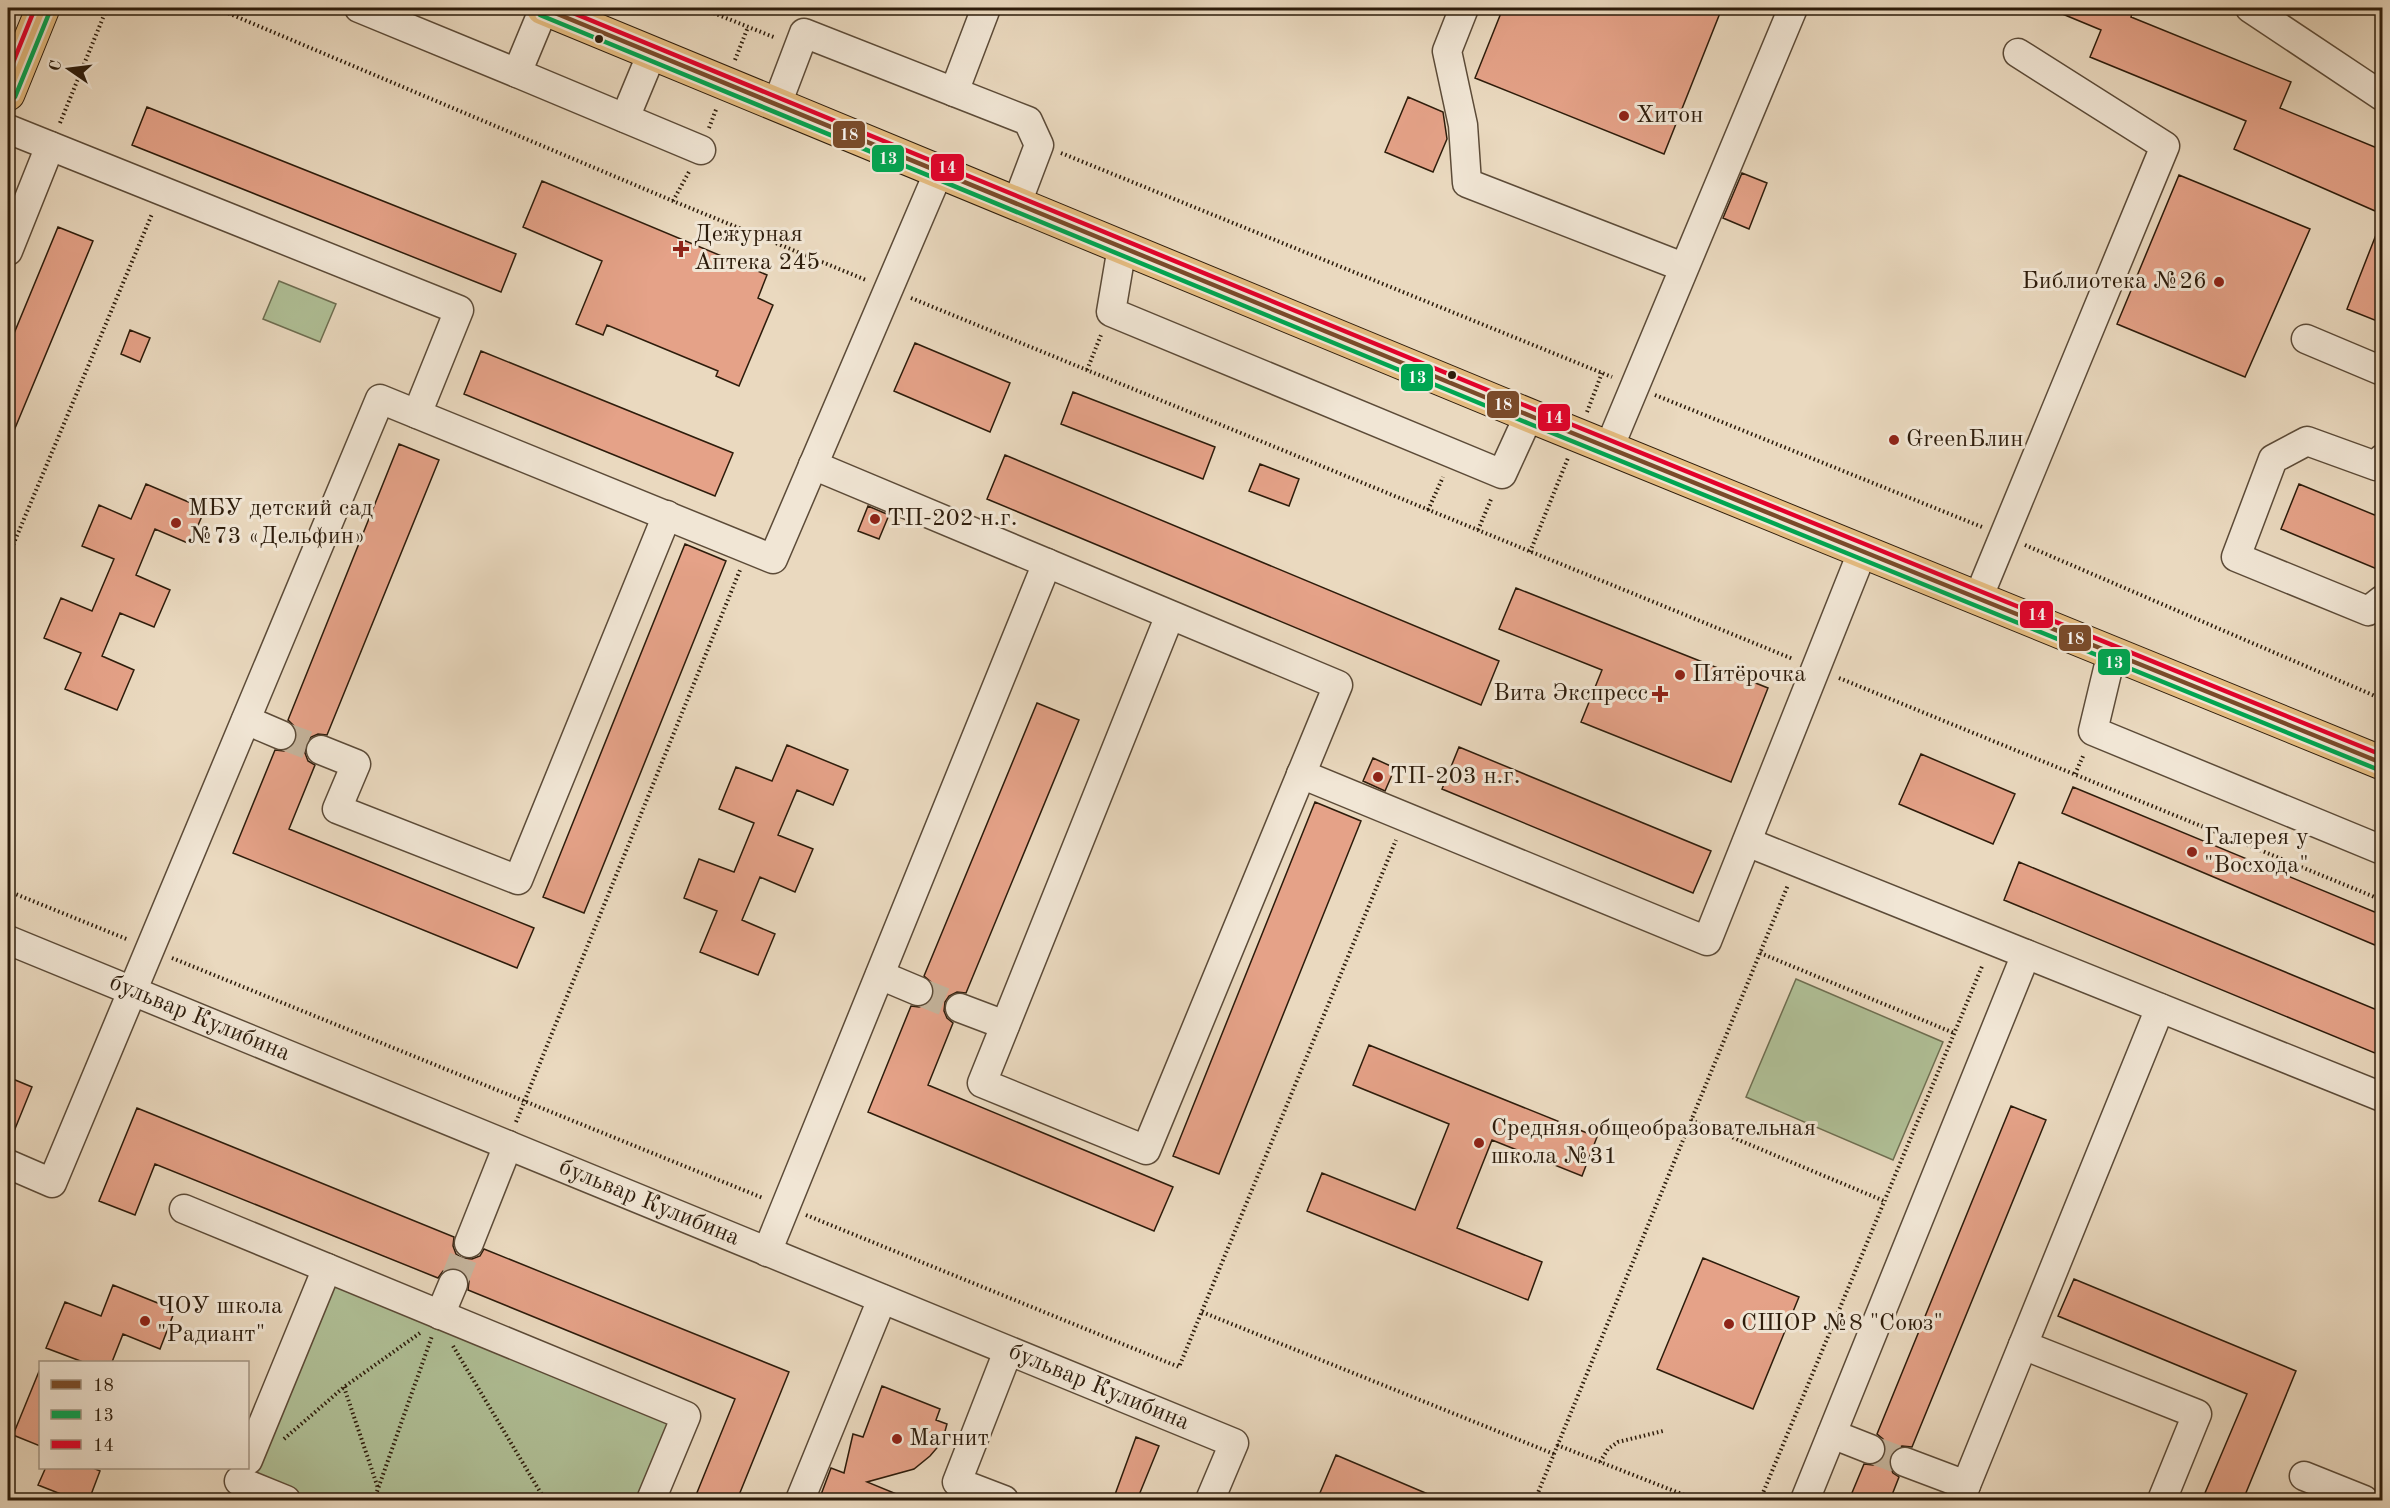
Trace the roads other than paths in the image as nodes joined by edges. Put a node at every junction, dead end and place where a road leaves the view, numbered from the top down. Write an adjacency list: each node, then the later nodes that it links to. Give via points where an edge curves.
1 (43, 8): 12 (main road)
2 (359, 8): 10 (street)
3 (543, 8): 8 (main road); 10 (street)
4 (986, 8): 11 (street)
5 (1464, 8): 23 (street, via 1447,51 1463,125 1467,183)
6 (1793, 8): 23 (street)
7 (2250, 8): 13 (street)
8 (652, 53): 14 (main road); 15 (street)
9 (2018, 53): 34 (street, via 2165,146)
10 (517, 73): 15 (street)
11 (954, 92): 14 (street, via 804,33); 20 (street, via 1028,121 1039,145)
12 (8, 94)
13 (2382, 96)
14 (777, 104): 19 (main road)
15 (625, 118): 18 (street)
16 (8, 129): 17 (street)
17 (50, 146): 22 (street); 26 (street, via 459,310)
18 (701, 150)
19 (939, 171): 20 (main road); 30 (street)
20 (1017, 204): 21 (main road)
21 (1122, 247): 27 (main road); 27 (street, via 1111,312 1502,474)
22 (8, 251)
23 (1683, 267): 28 (street)
24 (2306, 339): 25 (street)
25 (2382, 371)
26 (417, 414): 31 (street); 38 (street, via 380,399)
27 (1529, 415): 28 (main road)
28 (1609, 448): 32 (main road)
29 (2382, 459): 35 (street, via 2376,466 2307,441 2273,459 2236,557 2368,611)
30 (813, 465): 31 (street, via 773,559); 33 (street)
31 (667, 515): 40 (street, via 518,880 337,809 356,764)
32 (1863, 550): 34 (main road); 43 (street)
33 (1047, 563): 36 (street); 47 (street)
34 (1978, 596): 37 (main road)
35 (2382, 600)
36 (1170, 615): 42 (street, via 1338,685); 52 (street)
37 (2112, 652): 41 (main road); 44 (street, via 2093,731)
38 (246, 720): 39 (street); 48 (street)
39 (281, 735)
40 (321, 750)
41 (2382, 763)
42 (1301, 774): 43 (street, via 1707,941); 52 (street, via 1146,1150 982,1083)
43 (1747, 842): 46 (street)
44 (2382, 850)
45 (8, 940): 48 (street, бульвар Кулибина)
46 (2026, 954): 51 (street); 65 (street)
47 (880, 975): 49 (street); 58 (street)
48 (133, 991): 54 (street, бульвар Кулибина); 55 (street, via 52,1183)
49 (918, 991)
50 (960, 1008): 52 (street)
51 (2160, 1008): 53 (street); 63 (street)
52 (1005, 1025)
53 (2382, 1097)
54 (508, 1145): 57 (street); 58 (street, бульвар Кулибина)
55 (8, 1164)
56 (184, 1209): 59 (street)
57 (469, 1243)
58 (767, 1252): 61 (street, бульвар Кулибина)
59 (327, 1268): 62 (street); 67 (street)
60 (453, 1284): 62 (street)
61 (882, 1299): 64 (street, бульвар Кулибина); 74 (street)
62 (439, 1317): 73 (street, via 686,1416)
63 (2023, 1345): 71 (street); 78 (street, via 2197,1414)
64 (1008, 1351): 75 (street, via 957,1482); 76 (street, бульвар Кулибина, via 1234,1443)
65 (1832, 1434): 66 (street); 77 (street)
66 (1870, 1449)
67 (249, 1456)
68 (1905, 1462): 71 (street)
69 (243, 1471): 72 (street)
70 (2304, 1476): 79 (street)
71 (1963, 1493)
72 (286, 1500)
73 (651, 1500)
74 (800, 1500)
75 (1004, 1500)
76 (1210, 1500)
77 (1805, 1500)
78 (2162, 1500)
79 (2364, 1500)

